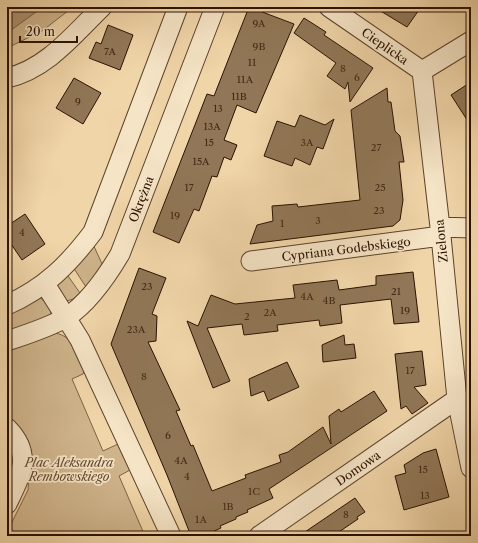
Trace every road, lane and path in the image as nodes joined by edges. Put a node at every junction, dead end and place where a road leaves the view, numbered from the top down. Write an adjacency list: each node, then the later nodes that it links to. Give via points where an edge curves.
1 (102, 7): 7 (street, via 45,62)
2 (178, 7): 11 (street, via 93,232 73,258)
3 (215, 7): 13 (street, Okrężna, via 120,254 91,295)
4 (328, 7): 6 (street, Cieplicka)
5 (471, 41): 6 (street)
6 (422, 71): 9 (street, Zielona)
7 (7, 78)
8 (471, 228): 9 (street, Cypriana Godebskiego)
9 (441, 232): 10 (street, Cypriana Godebskiego); 15 (street, Zielona)
10 (252, 261)
11 (45, 284): 12 (street, via 24,298); 13 (street)
12 (7, 305)
13 (67, 317): 14 (street, Okrężna); 19 (street, via 82,342)
14 (7, 341)
15 (457, 399): 17 (street, Zielona); 20 (street, Domowa)
16 (7, 428): 18 (street, via 18,438 23,453 20,479)
17 (471, 468)
18 (7, 504)
19 (171, 536)
20 (259, 536)

